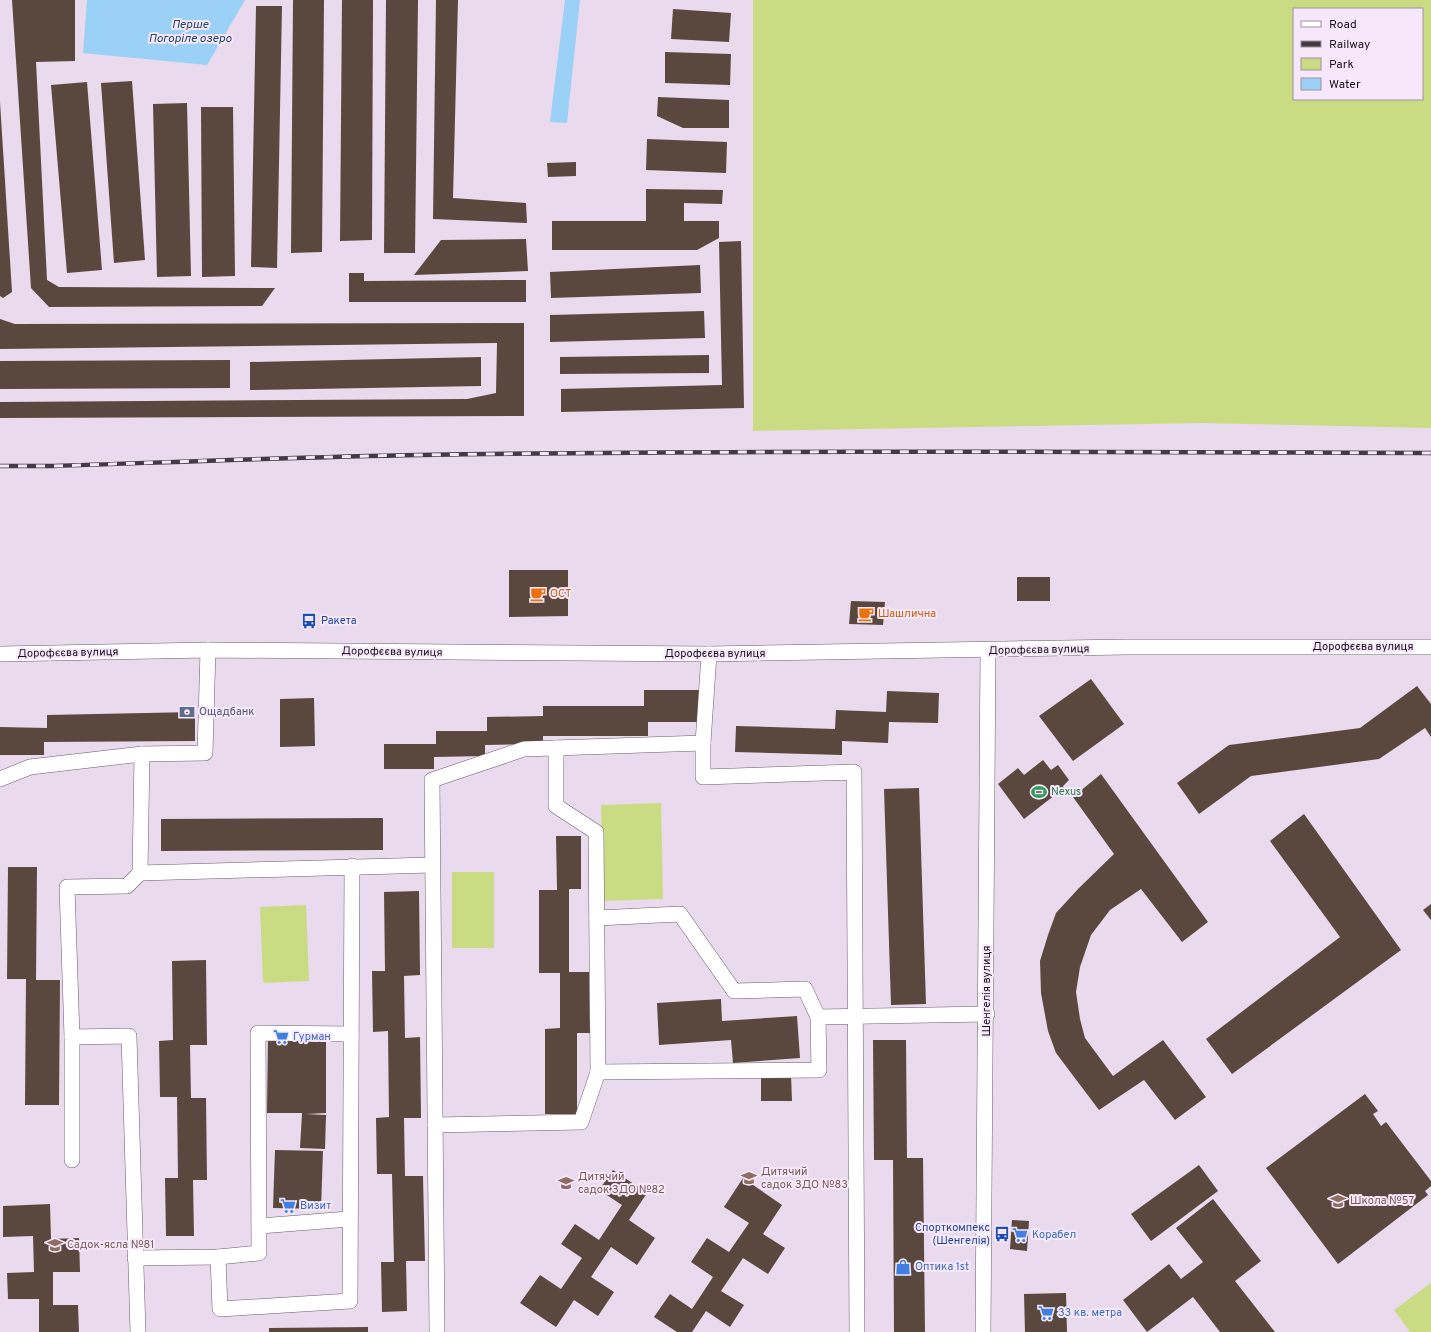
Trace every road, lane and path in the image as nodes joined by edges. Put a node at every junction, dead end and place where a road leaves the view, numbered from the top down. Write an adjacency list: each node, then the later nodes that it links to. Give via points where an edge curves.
1 (1431, 647): 3 (street, Дорофєєва вулиця, via 1127,647)
2 (208, 650): 4 (street, Дорофєєва вулиця); 5 (street, Дорофєєва вулиця); 8 (street, via 205,753)
3 (988, 651): 5 (street, Дорофєєва вулиця); 14 (street, Шенгелія вулиця)
4 (0, 654)
5 (709, 654): 6 (street)
6 (703, 743): 7 (street); 16 (street, via 702,777 854,772)
7 (556, 748): 10 (street, via 524,749 432,780); 13 (street, via 556,806 596,832)
8 (142, 754): 9 (street, via 30,767); 12 (street)
9 (0, 779)
10 (432, 865): 11 (street); 20 (street)
11 (352, 866): 12 (street); 17 (street)
12 (140, 873): 18 (street, via 127,886 68,887)
13 (597, 918): 15 (street, via 680,914 734,991 804,989); 19 (street)
14 (987, 1014): 16 (street); 29 (street, Шенгелія вулиця)
15 (818, 1017): 16 (street); 19 (street, via 819,1070)
16 (856, 1018): 28 (street)
17 (351, 1034): 22 (street); 23 (street, via 258,1033)
18 (72, 1036): 21 (street); 25 (street, via 129,1036)
19 (598, 1072): 20 (street, via 580,1122)
20 (435, 1125): 27 (street)
21 (72, 1160)
22 (349, 1219): 23 (street); 24 (street, via 350,1301 220,1309)
23 (260, 1226): 24 (street, via 259,1253)
24 (218, 1257): 25 (street)
25 (136, 1258): 26 (street)
26 (138, 1332)
27 (437, 1332)
28 (857, 1332)
29 (983, 1332)

